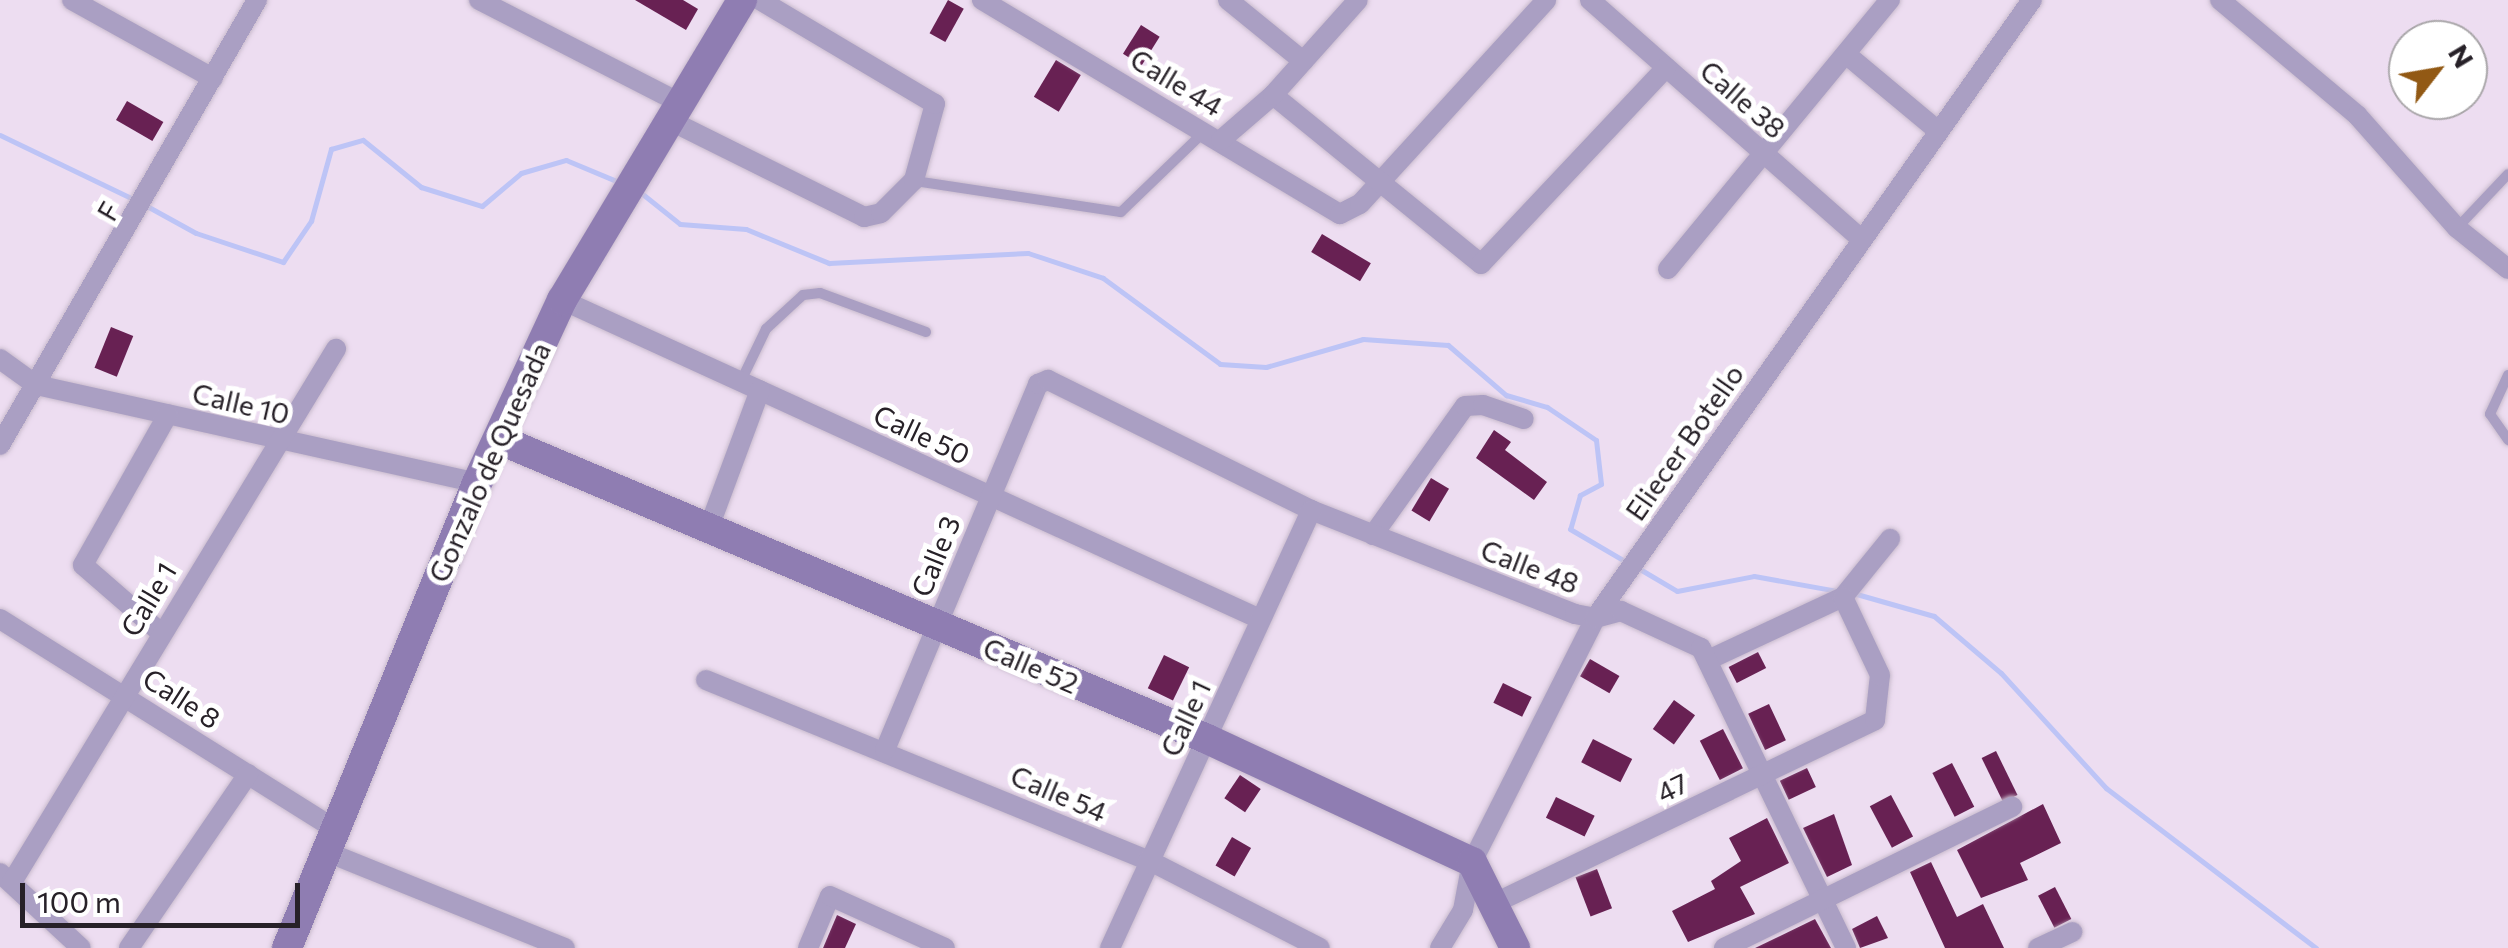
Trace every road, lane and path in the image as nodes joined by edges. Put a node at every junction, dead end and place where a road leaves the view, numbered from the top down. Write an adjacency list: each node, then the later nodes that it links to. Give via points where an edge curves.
1 (72, 0): 17 (street)
2 (257, 0): 17 (street, F)
3 (479, 0): 19 (street)
4 (742, 0): 19 (street, Gonzalo de Quesada)
5 (760, 0): 24 (street, via 935,104)
6 (982, 0): 21 (street, Calle 44)
7 (1228, 0): 15 (street)
8 (1546, 0): 25 (street)
9 (1590, 0): 16 (street, Calle 38)
10 (1890, 0): 14 (street)
11 (2032, 0): 20 (street, Eliecer Botello)
12 (2220, 0): 26 (street, via 2357,114)
13 (1347, 5): 15 (street)
14 (1847, 55): 20 (street); 22 (street)
15 (1303, 61): 18 (street)
16 (1666, 68): 22 (street, Calle 38); 25 (street, via 1480,264)
17 (213, 78): 36 (street, F)
18 (1273, 94): 21 (street); 25 (street)
19 (673, 111): 24 (street, via 864,217 881,213); 30 (street, Gonzalo de Quesada)
20 (1938, 130): 27 (street, Eliecer Botello)
21 (1213, 135): 24 (lane, via 1121,212); 25 (street, Calle 44, via 1340,214)
22 (1762, 152): 27 (street, Calle 38); 28 (street)
23 (2508, 174): 26 (lane)
24 (914, 180)
25 (1380, 182)
26 (2457, 228): 29 (street)
27 (1861, 239): 52 (street, Eliecer Botello)
28 (1668, 269)
29 (2508, 269)
30 (562, 300): 37 (street, Calle 50); 41 (street, Gonzalo de Quesada)
31 (926, 332): 37 (lane, via 820,293 803,295 766,330)
32 (336, 349): 40 (street, Calle 1)
33 (0, 360): 36 (street, Calle 10)
34 (2508, 375): 42 (lane, via 2490,414)
35 (1038, 384): 45 (street, Calle 3); 46 (street, Calle 48, via 1048,380)
36 (36, 385): 38 (street, Calle 10); 43 (street, F)
37 (750, 386): 45 (street, Calle 50); 47 (street)
38 (168, 414): 40 (street, Calle 10); 55 (street, via 82,565)
39 (1524, 419): 48 (street, via 1483,404 1465,406)
40 (277, 439): 44 (street, Calle 10); 55 (street, Calle 1)
41 (498, 439): 44 (street, Gonzalo de Quesada); 47 (street, Calle 52)
42 (2508, 440)
43 (0, 445)
44 (477, 483): 64 (street, Gonzalo de Quesada)
45 (990, 495): 51 (street, Calle 50); 54 (street, Calle 3)
46 (1310, 510): 48 (street, Calle 48); 51 (street, Calle 1)
47 (708, 530): 54 (street, Calle 52)
48 (1374, 534): 52 (street, Calle 48)
49 (1890, 539): 50 (street)
50 (1844, 597): 56 (street); 62 (street, 47, via 1880,675 1875,720)
51 (1260, 618): 59 (street, Calle 1)
52 (1594, 618): 56 (street, Calle 48, via 1621,611 1646,618 1701,648); 66 (street, Eliecer Botello)
53 (0, 619): 58 (street, Calle 8)
54 (937, 624): 59 (street, Calle 52); 60 (street, Calle 3)
55 (160, 632): 58 (street, Calle 1)
56 (1708, 660): 62 (street, Calle 48)
57 (706, 680): 60 (street, Calle 54)
58 (123, 693): 61 (street, Calle 8); 67 (street, Calle 1)
59 (1207, 739): 65 (street, Calle 1); 66 (street, Calle 52)
60 (886, 750): 65 (street, Calle 54)
61 (248, 774): 64 (street, Calle 8); 72 (street)
62 (1761, 775): 68 (street, Calle 48); 69 (street, 47)
63 (2012, 807): 68 (street)
64 (327, 839): 73 (street, Gonzalo de Quesada); 74 (street, Calle 8)
65 (1148, 860): 77 (street, Calle 1); 78 (street, Calle 54)
66 (1472, 862): 69 (street); 79 (street, Eliecer Botello, via 1464,910)
67 (6, 878): 71 (street)
68 (1822, 899): 81 (street); 82 (street, Calle 48)
69 (1493, 904): 80 (street)
70 (2072, 932): 83 (street)
71 (80, 948)
72 (129, 948)
73 (286, 948)
74 (565, 948)
75 (808, 948): 76 (street, via 830,896)
76 (944, 948)
77 (1110, 948)
78 (1320, 948)
79 (1440, 948)
80 (1515, 948)
81 (1724, 948)
82 (1846, 948)
83 (2038, 948)

